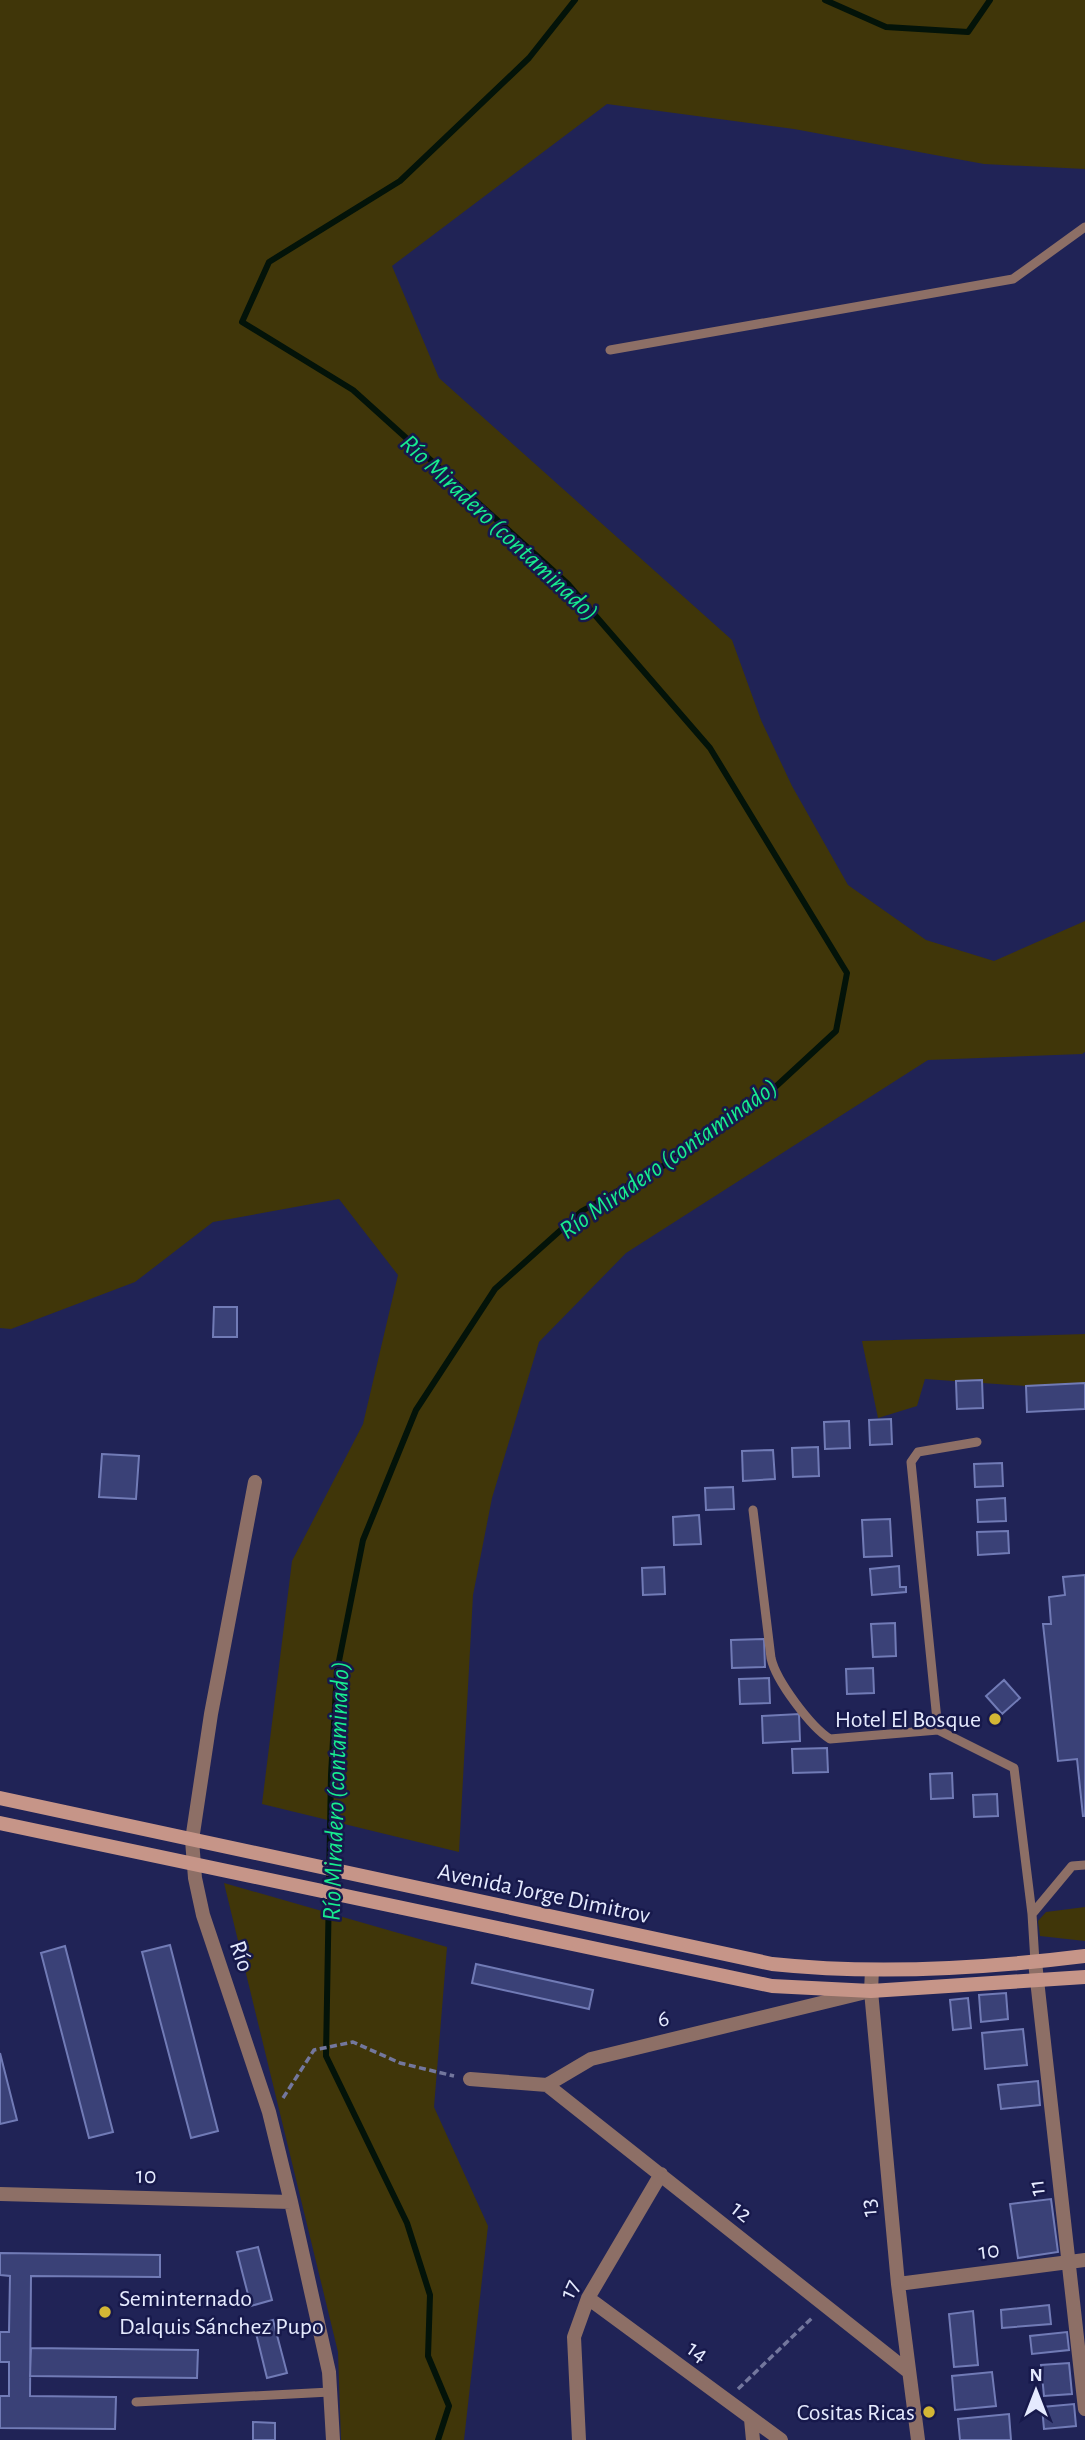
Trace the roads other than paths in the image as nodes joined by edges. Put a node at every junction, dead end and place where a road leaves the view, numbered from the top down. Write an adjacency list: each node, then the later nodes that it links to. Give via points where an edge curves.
1 (1085, 227): 2 (lane, via 1013,279)
2 (610, 350)
3 (977, 1442): 6 (lane, via 918,1452 911,1462)
4 (255, 1482): 9 (street, Río)
5 (753, 1510): 6 (lane, via 773,1667 818,1732 846,1740)
6 (938, 1730): 12 (lane, via 1014,1768)
7 (0, 1798): 9 (main road, Avenida Jorge Dimitrov)
8 (0, 1823): 10 (main road, Avenida Jorge Dimitrov)
9 (192, 1840): 10 (street, Río); 15 (main road, Avenida Jorge Dimitrov, via 772,1964)
10 (194, 1863): 18 (main road, Avenida Jorge Dimitrov, via 772,1986); 23 (street, Río, via 203,1915 270,2112)
11 (1085, 1865): 12 (lane, via 1072,1866)
12 (1032, 1914): 14 (lane)
13 (1085, 1956): 14 (main road, Avenida Jorge Dimitrov)
14 (1035, 1962): 15 (main road, Avenida Jorge Dimitrov); 17 (street, 11)
15 (872, 1970): 18 (street, 13)
16 (1085, 1977): 17 (main road, Avenida Jorge Dimitrov)
17 (1035, 1982): 18 (main road, Avenida Jorge Dimitrov); 25 (street, 11)
18 (871, 1991): 20 (street, 6, via 591,2059); 26 (street, 13)
19 (470, 2079): 20 (street)
20 (547, 2085): 21 (street, 12)
21 (661, 2174): 27 (street, 17); 28 (street, 12)
22 (0, 2194): 23 (street, 10)
23 (291, 2202): 29 (street, Río)
24 (1085, 2260): 25 (street, 10)
25 (1068, 2262): 26 (street, 10); 31 (street, 11)
26 (898, 2284): 28 (street, 13)
27 (588, 2298): 32 (street, 14); 34 (street, 17, via 573,2348)
28 (909, 2372): 37 (street, 13)
29 (330, 2392): 30 (lane); 33 (street, Río)
30 (136, 2402)
31 (1085, 2409)
32 (751, 2419): 35 (street); 36 (street, 14)
33 (332, 2440)
34 (579, 2440)
35 (753, 2440)
36 (781, 2440)
37 (918, 2440)

